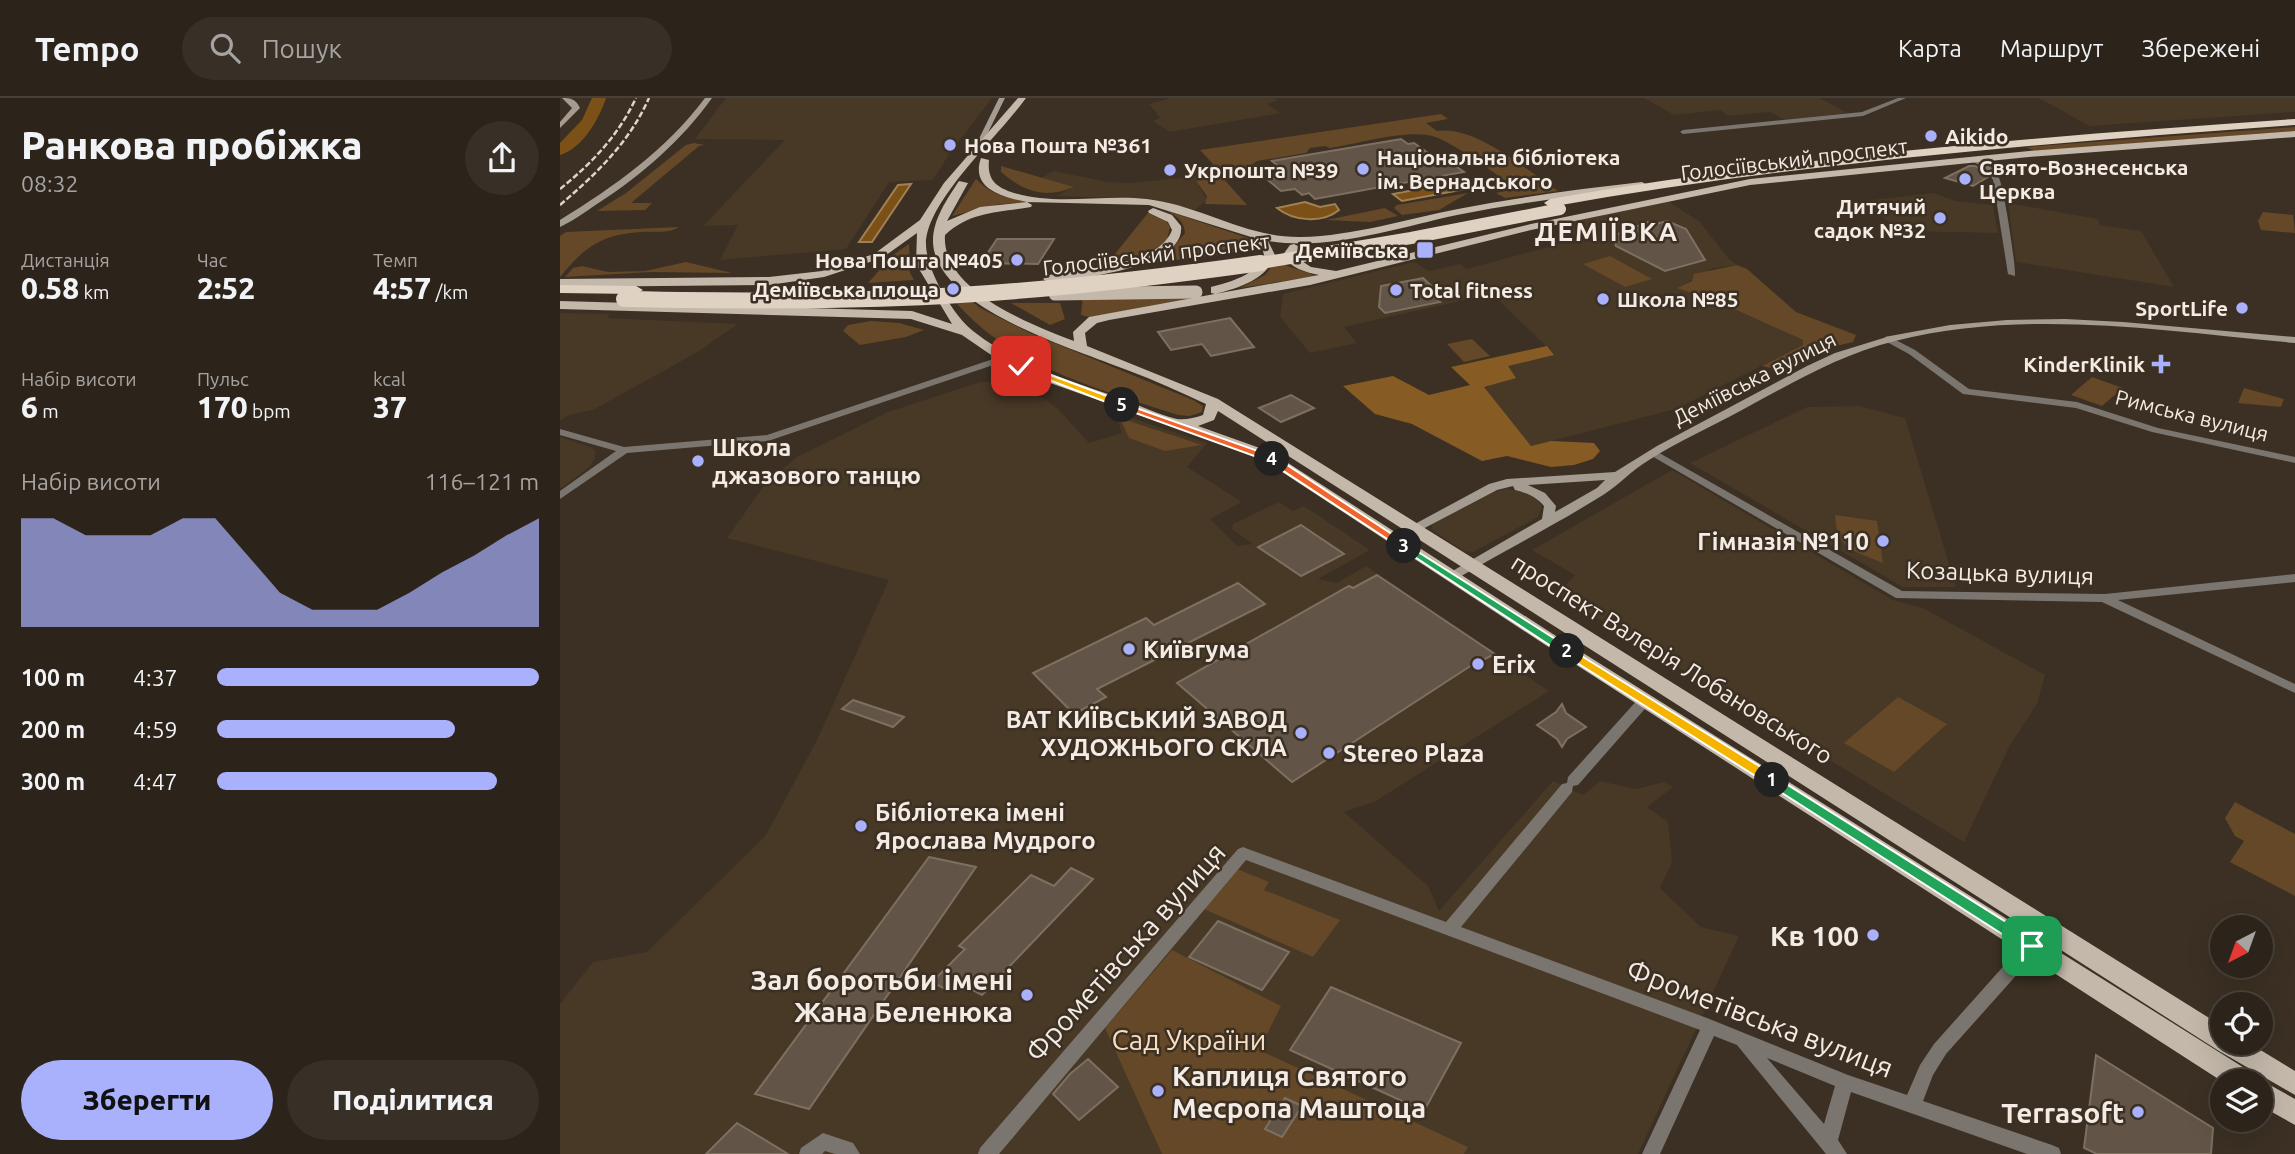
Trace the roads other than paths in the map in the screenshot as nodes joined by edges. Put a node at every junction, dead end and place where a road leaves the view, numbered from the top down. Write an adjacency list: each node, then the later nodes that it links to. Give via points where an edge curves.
1 (565, 98): 10 (street, via 576,108)
2 (709, 98): 19 (street, via 649,163)
3 (1002, 98): 13 (street, via 979,138)
4 (1022, 98): 13 (main road)
5 (1879, 98): 7 (street)
6 (1903, 98): 7 (street)
7 (1893, 102): 11 (street, via 1863,114)
8 (2295, 122): 15 (highway, Голосіївський проспект, via 2024,141)
9 (1016, 124): 13 (main road)
10 (560, 126)
11 (1683, 132)
12 (2295, 134): 14 (main road, Голосіївський проспект)
13 (979, 157): 18 (main road, via 937,199); 20 (main road, via 952,199); 21 (main road, via 984,180 1007,194 1160,204)
14 (1972, 159): 15 (main road, Голосіївський проспект); 24 (street, via 1989,168 1997,180)
15 (1749, 176): 16 (highway, Голосіївський проспект); 23 (main road, Голосіївський проспект)
16 (1646, 188): 17 (highway, Голосіївський проспект); 22 (main road, via 1521,201)
17 (1555, 206): 25 (highway, Голосіївський проспект, via 1331,246); 31 (highway, Голосіївський проспект, bridge, via 1339,253 1147,279)
18 (924, 222): 26 (main road, via 878,257 797,278); 34 (main road, via 922,264 951,315)
19 (560, 224)
20 (939, 234): 25 (main road, via 971,213 1034,205 1142,208 1164,214 1177,227 1171,246 1153,257); 37 (main road, via 944,262 976,297 1013,319)
21 (1253, 234): 22 (main road); 28 (main road, via 1269,246 1265,266 1229,286)
22 (1306, 240): 23 (main road, via 1290,250 1293,263 1318,272)
23 (1350, 272): 29 (main road, Голосіївський проспект)
24 (2012, 274)
25 (1049, 279): 30 (highway, Голосіївський проспект, via 880,290)
26 (560, 283)
27 (560, 289): 30 (highway, Голосіївський проспект)
28 (1196, 292): 29 (main road); 31 (main road, bridge)
29 (1245, 294): 37 (main road, Голосіївський проспект, via 1093,320 1079,332)
30 (630, 295): 31 (highway, Голосіївський проспект, bridge, via 763,301); 32 (highway, Голосіївський проспект)
31 (961, 295)
32 (560, 299)
33 (560, 305): 34 (main road, via 912,315)
34 (967, 333): 38 (main road)
35 (1888, 339): 36 (street, Деміївська вулиця, via 1946,328 2041,323); 43 (street, Деміївська вулиця, via 1816,365); 44 (street, Римська вулиця, via 1966,392 2077,405 2156,430)
36 (2295, 340)
37 (1082, 347): 39 (main road, проспект Валерія Лобановського)
38 (1005, 358): 40 (main road, проспект Валерія Лобановського); 42 (street, via 768,438)
39 (1213, 402): 40 (main road, via 1209,416 1197,422); 49 (main road, проспект Валерія Лобановського)
40 (1172, 423): 50 (main road, проспект Валерія Лобановського, via 1266,456)
41 (560, 432): 42 (street)
42 (624, 450): 47 (street)
43 (1654, 453): 45 (street, Деміївська вулиця); 53 (street, Козацька вулиця, via 1900,595)
44 (2295, 460)
45 (1615, 476): 46 (street, Деміївська вулиця); 48 (street, Деміївська вулиця, via 1601,491)
46 (1493, 487): 48 (street, via 1531,489 1543,496 1550,506); 49 (street, Деміївська вулиця)
47 (560, 496)
48 (1548, 521): 51 (street, Деміївська вулиця)
49 (1411, 529): 50 (street, Деміївська вулиця); 51 (main road, проспект Валерія Лобановського)
50 (1394, 539): 51 (main road, проспект Валерія Лобановського)
51 (1460, 571): 55 (main road, проспект Валерія Лобановського); 59 (main road, проспект Валерія Лобановського, via 1793,766)
52 (2295, 578): 53 (street, Козацька вулиця)
53 (2105, 598): 54 (street)
54 (2295, 689)
55 (1645, 700): 56 (street); 57 (main road, проспект Валерія Лобановського)
56 (1449, 930): 58 (street, Фрометівська вулиця); 71 (street, Фрометівська вулиця, via 1243,853)
57 (2032, 946): 62 (main road, проспект Валерія Лобановського); 66 (street, via 1940,1049)
58 (1710, 1027): 60 (street, Фрометівська вулиця); 72 (street)
59 (2210, 1032)
60 (1743, 1042): 63 (street, Фрометівська вулиця); 68 (street)
61 (2248, 1055): 64 (main road)
62 (2225, 1069)
63 (1845, 1082): 66 (street, Фрометівська вулиця); 68 (street)
64 (2295, 1084)
65 (2273, 1099): 67 (main road)
66 (1912, 1106): 73 (street, Фрометівська вулиця)
67 (2295, 1113)
68 (1833, 1149)
69 (808, 1154): 70 (street, via 823,1142)
70 (851, 1154)
71 (987, 1154)
72 (1651, 1154)
73 (2052, 1154)

